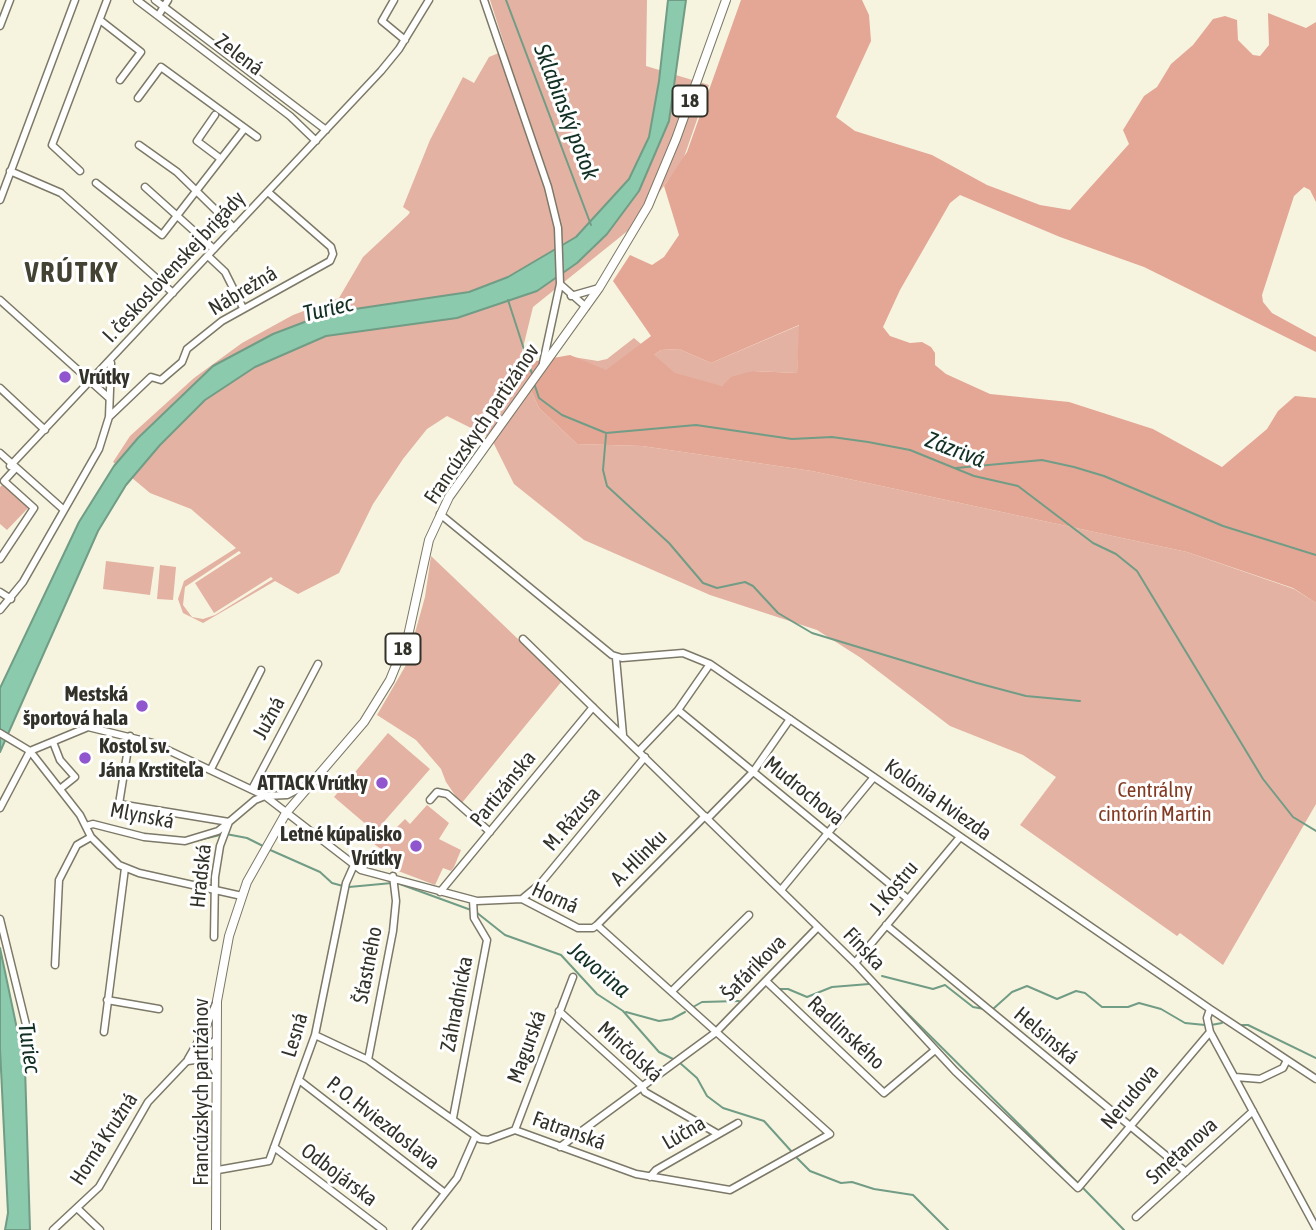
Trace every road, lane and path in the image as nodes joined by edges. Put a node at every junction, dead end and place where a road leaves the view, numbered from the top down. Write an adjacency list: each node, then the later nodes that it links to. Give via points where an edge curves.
1 (10, 0): 14 (street)
2 (75, 0): 25 (street)
3 (107, 0): 13 (street)
4 (137, 0): 12 (street, Zelená)
5 (155, 0): 11 (street, Zelená)
6 (168, 0): 11 (street)
7 (394, 0): 15 (street, via 383,21)
8 (429, 0): 15 (street, I. československej brigády)
9 (484, 0): 36 (street, via 548,187 559,242)
10 (726, 0): 37 (main road, Francúzskych partizánov / 18, via 659,181)
11 (164, 8): 12 (street); 20 (street, Zelená)
12 (158, 16): 22 (street, Zelená)
13 (100, 20): 16 (street, via 141,52); 26 (street, via 52,145)
14 (0, 26)
15 (405, 40): 20 (street, I. československej brigády)
16 (120, 80)
17 (138, 98): 19 (street, via 161,67)
18 (215, 115): 24 (street, via 197,141)
19 (245, 128): 21 (street); 24 (street)
20 (326, 130): 22 (street, I. československej brigády)
21 (257, 137)
22 (316, 141): 30 (street, I. československej brigády)
23 (139, 145): 29 (street, via 177,172)
24 (221, 159): 29 (street)
25 (10, 171): 31 (street); 38 (street, via 61,193)
26 (80, 171)
27 (96, 183): 32 (street, via 162,235)
28 (145, 187): 32 (street)
29 (195, 192): 32 (street); 33 (street)
30 (268, 192): 33 (street, I. československej brigády); 42 (street, Nábrežná, via 331,247 333,254 330,261)
31 (0, 200)
32 (177, 215): 34 (street)
33 (234, 228): 34 (street, I. československej brigády)
34 (215, 249): 35 (street, I. československej brigády)
35 (208, 256): 38 (street, I. československej brigády); 42 (street, via 225,272)
36 (560, 281): 39 (street); 44 (street)
37 (599, 288): 39 (street); 41 (main road, Francúzskych partizánov / 18)
38 (173, 293): 43 (street, I. československej brigády)
39 (571, 296): 41 (street)
40 (0, 300): 45 (street)
41 (586, 307): 44 (main road, Francúzskych partizánov / 18)
42 (243, 308): 48 (street, Nábrežná, via 187,349 182,362 161,380 151,377)
43 (112, 359): 45 (street, I. československej brigády); 47 (street)
44 (543, 363): 53 (main road, Francúzskych partizánov / 18)
45 (92, 382): 47 (street); 49 (street, I. československej brigády)
46 (0, 388): 49 (street)
47 (109, 398): 48 (street)
48 (109, 417): 52 (street, via 99,450)
49 (45, 430): 51 (street, I. československej brigády)
50 (0, 453): 51 (street)
51 (12, 467): 52 (street); 54 (street, via 4,481 34,508)
52 (64, 510): 56 (street)
53 (440, 514): 59 (street); 76 (main road, Francúzskych partizánov / 18, via 425,553 408,636 390,680 364,722)
54 (0, 559)
55 (0, 592): 56 (street)
56 (11, 599): 57 (street)
57 (0, 610)
58 (523, 639): 63 (street, Fínska)
59 (616, 658): 61 (street, Kolónia Hviezda, via 683,653); 67 (street)
60 (317, 664): 78 (street, Južná)
61 (710, 664): 64 (street); 65 (street, Kolónia Hviezda)
62 (261, 670): 73 (street)
63 (593, 707): 67 (street, Fínska); 86 (street, Partizánska)
64 (678, 710): 71 (street); 74 (street, Mudrochova)
65 (790, 719): 74 (street, A. Hlinku); 75 (street, Kolónia Hviezda)
66 (0, 733): 70 (street)
67 (623, 735): 71 (street, Fínska)
68 (130, 736): 69 (street, Horná, via 88,727); 73 (street, Horná); 84 (street, via 119,804)
69 (53, 742): 70 (street, Horná); 77 (street, via 60,760 75,777)
70 (30, 751): 77 (street); 81 (street)
71 (639, 751): 72 (street, Fínska)
72 (645, 757): 83 (street, Fínska); 98 (street, M. Rázusa)
73 (211, 769): 78 (street, Horná)
74 (753, 772): 83 (street, A. Hlinku); 87 (street, Mudrochova)
75 (874, 777): 87 (street); 88 (street, Kolónia Hviezda)
76 (310, 784): 79 (street, via 287,795); 82 (main road, Francúzskych partizánov / 18)
77 (60, 789): 85 (street)
78 (252, 789): 79 (street, Horná)
79 (265, 796): 82 (street, Horná); 84 (street, Hradská)
80 (430, 800): 86 (street, via 436,792 447,794)
81 (0, 808)
82 (286, 813): 90 (street, Horná); 96 (main road, Francúzskych partizánov / 18)
83 (706, 817): 94 (street, Fínska); 102 (street, A. Hlinku)
84 (229, 822): 85 (street, Mlynská, via 218,831 185,842); 93 (street, Hradská, via 220,846)
85 (86, 826): 89 (street)
86 (490, 832): 95 (street, Partizánska)
87 (828, 834): 94 (street); 97 (street, Mudrochova)
88 (960, 836): 97 (street, J. Kostru); 114 (street, Kolónia Hviezda)
89 (91, 837): 91 (street); 107 (street, via 77,845 59,880)
90 (354, 865): 92 (street, Horná); 119 (street, Lesná, via 345,886)
91 (125, 868): 93 (street); 111 (street)
92 (394, 880): 95 (street, Horná); 123 (street, Šťastného, via 393,931)
93 (215, 889): 96 (street); 105 (street, Hradská)
94 (781, 890): 104 (street, Fínska)
95 (440, 892): 99 (street, Horná)
96 (242, 896): 112 (main road, Francúzskych partizánov / 18)
97 (908, 899): 103 (street, J. Kostru)
98 (522, 900): 99 (street, Horná); 102 (street, Horná, via 579,928)
99 (473, 907): 132 (street, Záhradnícka, via 487,940)
100 (749, 915): 110 (street)
101 (0, 919): 121 (street)
102 (597, 925): 110 (street, Horná)
103 (886, 925): 106 (street, J. Kostru); 134 (street, Helsinská)
104 (818, 927): 106 (street, Fínska); 109 (street, Šafárikova)
105 (214, 937)
106 (855, 963): 122 (street, Fínska)
107 (55, 965)
108 (573, 977): 115 (street, Magurská)
109 (766, 981): 118 (street, Šafárikova); 122 (street, Radlinského, via 884,1093)
110 (672, 991): 118 (street, Horná)
111 (107, 1000): 113 (street); 116 (street)
112 (217, 1001): 120 (main road, Francúzskych partizánov / 18); 125 (street)
113 (159, 1009)
114 (1210, 1009): 117 (street); 124 (street, Kolónia Hviezda)
115 (559, 1011): 130 (street, Minčolská); 135 (street, Magurská)
116 (104, 1032)
117 (1210, 1032): 127 (street); 134 (street, Nerudova)
118 (715, 1033): 130 (street, Šafárikova); 138 (street, Horná, via 827,1129)
119 (315, 1035): 123 (street); 129 (street, Lesná)
120 (216, 1040): 125 (street, Horná Kružná); 126 (main road, Francúzskych partizánov / 18)
121 (30, 1041)
122 (935, 1050): 144 (street, Fínska)
123 (368, 1060): 132 (street)
124 (1287, 1060): 127 (street, via 1283,1068 1260,1079); 128 (street, Kolónia Hviezda)
125 (186, 1062): 126 (street, via 202,1059 211,1063); 146 (street, Horná Kružná, via 143,1107 99,1187)
126 (216, 1073): 141 (main road, Francúzskych partizánov / 18)
127 (1235, 1077): 131 (street)
128 (1316, 1079)
129 (299, 1080): 139 (street, Lesná); 145 (street, P. O. Hviezdoslava)
130 (641, 1085): 136 (street, Minčolská, via 645,1093); 140 (street, Šafárikova)
131 (1253, 1111): 142 (street, Smetanova); 148 (street)
132 (453, 1118): 137 (street)
133 (738, 1123): 136 (street, Lúčna)
134 (1128, 1126): 142 (street, Helsinská); 144 (street, Nerudova)
135 (515, 1130): 137 (street, Fatranská, via 488,1140); 140 (street, Fatranská)
136 (718, 1134): 143 (street, Lúčna)
137 (475, 1137): 145 (street)
138 (827, 1138): 143 (street, Fatranská, via 730,1190)
139 (274, 1147): 141 (street, via 269,1161); 152 (street, Odbojárska)
140 (560, 1147): 143 (street, Fatranská)
141 (218, 1170): 151 (main road, Francúzskych partizánov / 18)
142 (1186, 1172): 147 (street, Smetanova)
143 (650, 1177)
144 (1078, 1188)
145 (446, 1193): 153 (street)
146 (77, 1208): 149 (street, Horná Kružná); 150 (street)
147 (1136, 1217)
148 (1316, 1228)
149 (53, 1230)
150 (100, 1230)
151 (216, 1230)
152 (383, 1230)
153 (416, 1230)

